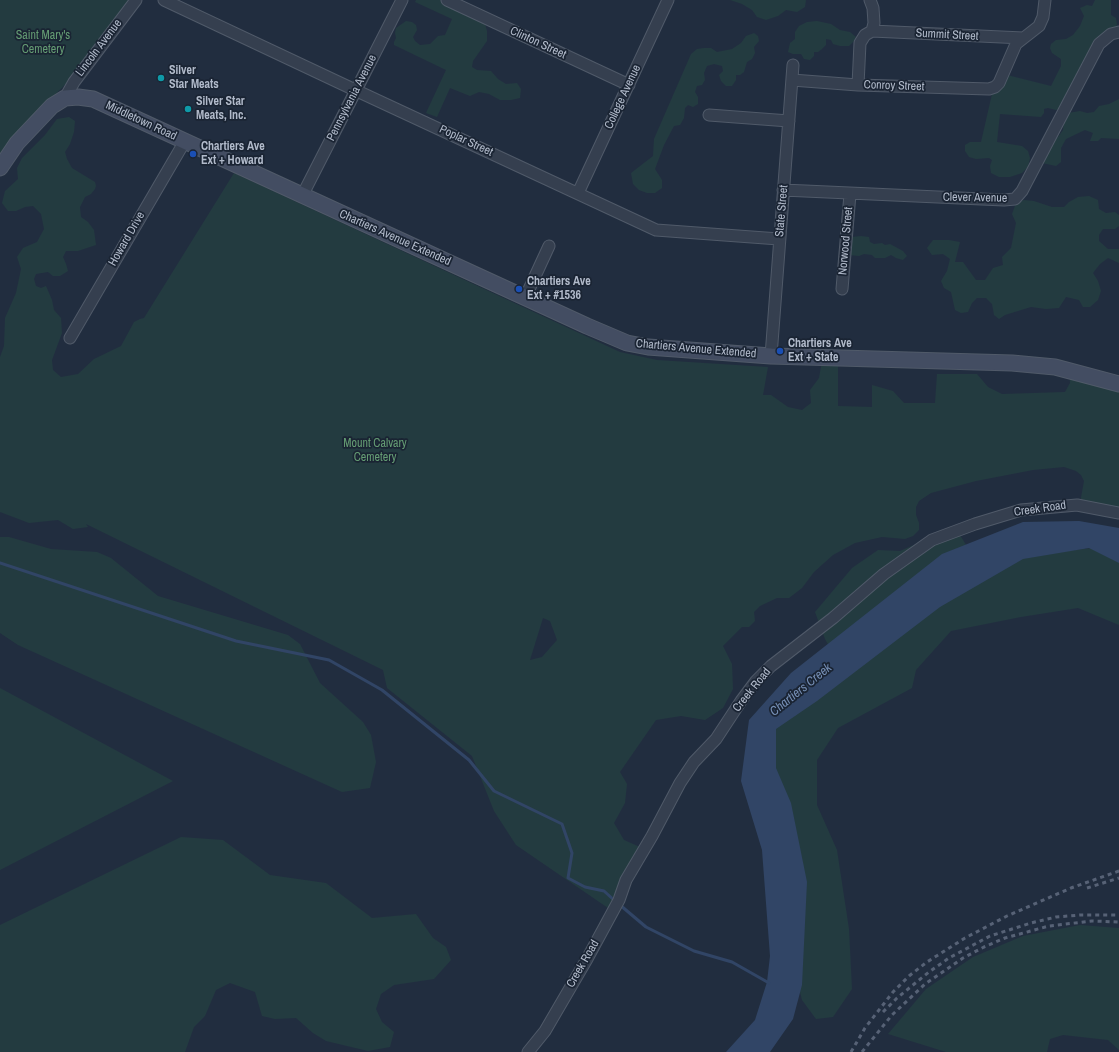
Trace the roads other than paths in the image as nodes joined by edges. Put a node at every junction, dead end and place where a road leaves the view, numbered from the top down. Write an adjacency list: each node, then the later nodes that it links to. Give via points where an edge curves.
1 (136, 0): 16 (street, Lincoln Avenue, via 74,82)
2 (164, 0): 15 (street, Poplar Street)
3 (402, 0): 15 (street, Pennsylvania Avenue)
4 (447, 0): 13 (street, Clinton Street)
5 (668, 0): 13 (street, College Avenue)
6 (870, 0): 8 (street, via 874,23)
7 (1045, 0): 10 (street, via 1039,26)
8 (872, 31): 10 (street, Summit Street); 14 (street, via 865,35 860,43)
9 (1119, 32): 23 (street, Clever Avenue, via 1111,34 1099,44 1022,191 1015,199)
10 (1023, 38): 14 (street, Conroy Street, via 1016,44 998,83 989,89)
11 (793, 65): 12 (street, State Street)
12 (792, 80): 14 (street, Conroy Street); 18 (street, State Street)
13 (629, 85): 22 (street, College Avenue)
14 (858, 85)
15 (356, 90): 22 (street, Poplar Street); 24 (street, Pennsylvania Avenue)
16 (65, 98): 19 (street, Middletown Road, via 92,99); 20 (street, via 38,119)
17 (709, 114): 18 (street)
18 (789, 121): 21 (street, State Street)
19 (185, 141): 24 (street, Middletown Road); 29 (street, Howard Drive)
20 (0, 168)
21 (783, 190): 23 (street, Clever Avenue); 25 (street, State Street)
22 (578, 193): 25 (street, Poplar Street, via 656,230)
23 (850, 194): 27 (street, Norwood Street)
24 (302, 196): 28 (street, Chartiers Avenue Extended)
25 (779, 239): 30 (street, State Street)
26 (549, 246): 28 (street)
27 (842, 288)
28 (525, 298): 30 (street, Chartiers Avenue Extended, via 627,343 648,347)
29 (70, 338)
30 (771, 356): 31 (street, Chartiers Avenue Extended, via 1012,363 1055,367)
31 (1119, 384)
32 (1119, 513): 33 (street, Creek Road, via 1077,504 1021,510 932,540 884,574 771,666 756,681 716,739 694,762 680,782 587,958 545,1030)
33 (528, 1052)

